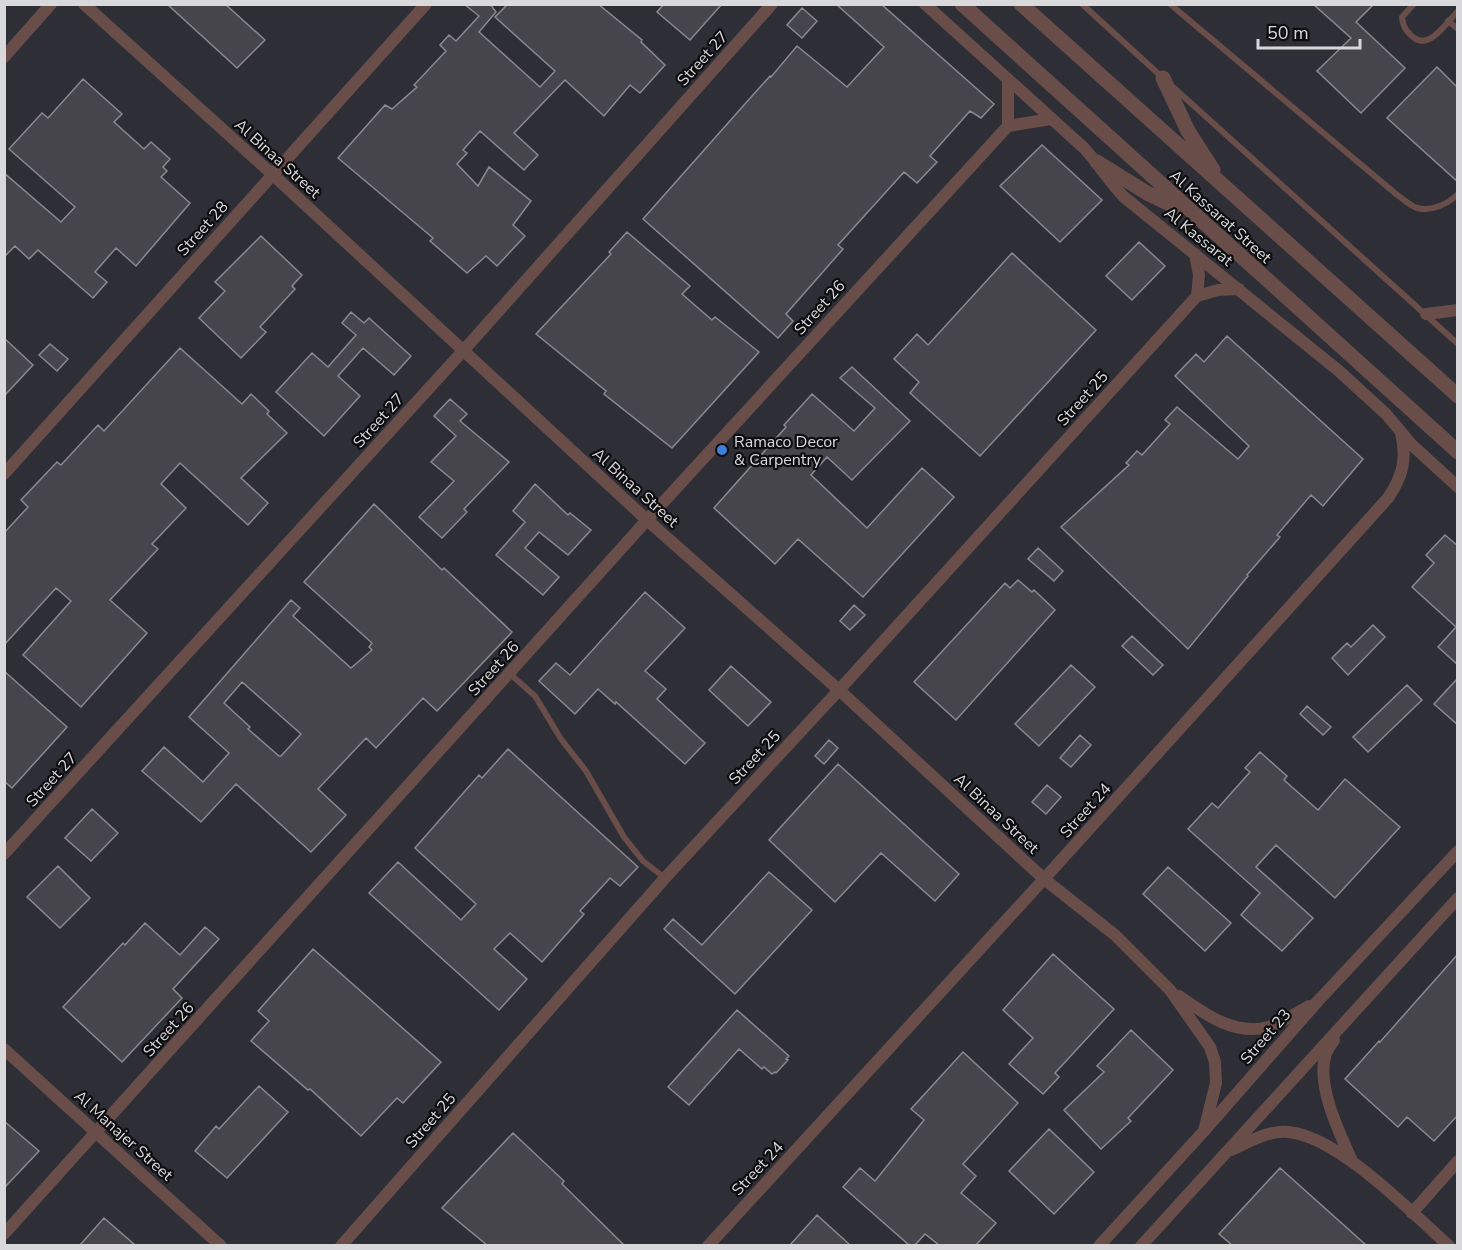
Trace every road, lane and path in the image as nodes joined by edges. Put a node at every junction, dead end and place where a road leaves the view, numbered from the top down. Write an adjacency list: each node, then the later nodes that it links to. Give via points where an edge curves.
1 (51, 4): 14 (street)
2 (84, 4): 20 (street, Al Binaa Street)
3 (426, 4): 20 (street, Street 28)
4 (772, 4): 30 (street, Street 27)
5 (925, 4): 16 (street, Al Kassarat)
6 (962, 4): 23 (street, Al Kassarat Street)
7 (1021, 4): 21 (street, Al Kassarat Street)
8 (1082, 4): 15 (lane)
9 (1170, 4): 22 (lane, via 1403,199 1417,208 1433,208 1450,202)
10 (1414, 4): 12 (lane, via 1402,17 1403,25 1419,42 1432,38)
11 (1458, 11): 12 (lane)
12 (1448, 21): 13 (lane)
13 (1458, 29)
14 (4, 57)
15 (1163, 78): 21 (street, via 1188,130); 28 (lane)
16 (1008, 79): 17 (street, Al Kassarat); 18 (street)
17 (1051, 119): 18 (street); 19 (street, Al Kassarat)
18 (1008, 126): 36 (street, Street 26)
19 (1097, 162): 23 (street, via 1146,193); 24 (street, Al Kassarat, via 1124,197)
20 (272, 174): 30 (street, Al Binaa Street); 34 (street, Street 28)
21 (1225, 187): 31 (street, Al Kassarat Street)
22 (1458, 194)
23 (1193, 215): 33 (street, Al Kassarat Street)
24 (1195, 254): 25 (street, Al Kassarat); 26 (street)
25 (1239, 289): 26 (street); 32 (street, Al Kassarat, via 1339,371)
26 (1197, 296): 38 (street, Street 25)
27 (1458, 310): 28 (street)
28 (1426, 315): 29 (lane)
29 (1458, 344)
30 (464, 351): 36 (street, Al Binaa Street); 40 (street, Street 27)
31 (1458, 396)
32 (1401, 433): 35 (street, Al Kassarat); 42 (street, Street 24, via 1404,467 1388,498)
33 (1458, 452)
34 (4, 474)
35 (1458, 487)
36 (647, 520): 37 (street, Street 26); 38 (street, Al Binaa Street)
37 (510, 674): 41 (lane, via 535,696 586,771 624,837 643,861); 49 (street, Street 26)
38 (839, 690): 41 (street, Street 25); 42 (street, Al Binaa Street)
39 (1458, 851): 45 (street, Street 23)
40 (4, 854)
41 (665, 878): 56 (street, Street 25)
42 (1044, 879): 44 (street, Al Binaa Street, via 1115,935); 57 (street, Street 24)
43 (1458, 898): 46 (street)
44 (1170, 990): 45 (street, Al Binaa Street, via 1207,1016 1242,1030 1268,1027); 48 (street, Al Binaa Street, via 1210,1047 1215,1062 1216,1083)
45 (1318, 1001): 48 (street, Street 23)
46 (1343, 1023): 50 (street); 51 (street, via 1325,1057 1324,1077 1331,1113)
47 (4, 1049): 49 (street, Al Manajer Street)
48 (1204, 1131): 58 (street, Street 23)
49 (98, 1132): 54 (street, Street 26); 55 (street, Al Manajer Street)
50 (1226, 1152): 51 (street, via 1266,1134 1286,1131 1314,1139); 59 (street)
51 (1352, 1161): 53 (street)
52 (1458, 1161): 53 (street)
53 (1412, 1213): 60 (street)
54 (4, 1234)
55 (221, 1245)
56 (341, 1245)
57 (708, 1245)
58 (1099, 1245)
59 (1141, 1245)
60 (1449, 1245)

